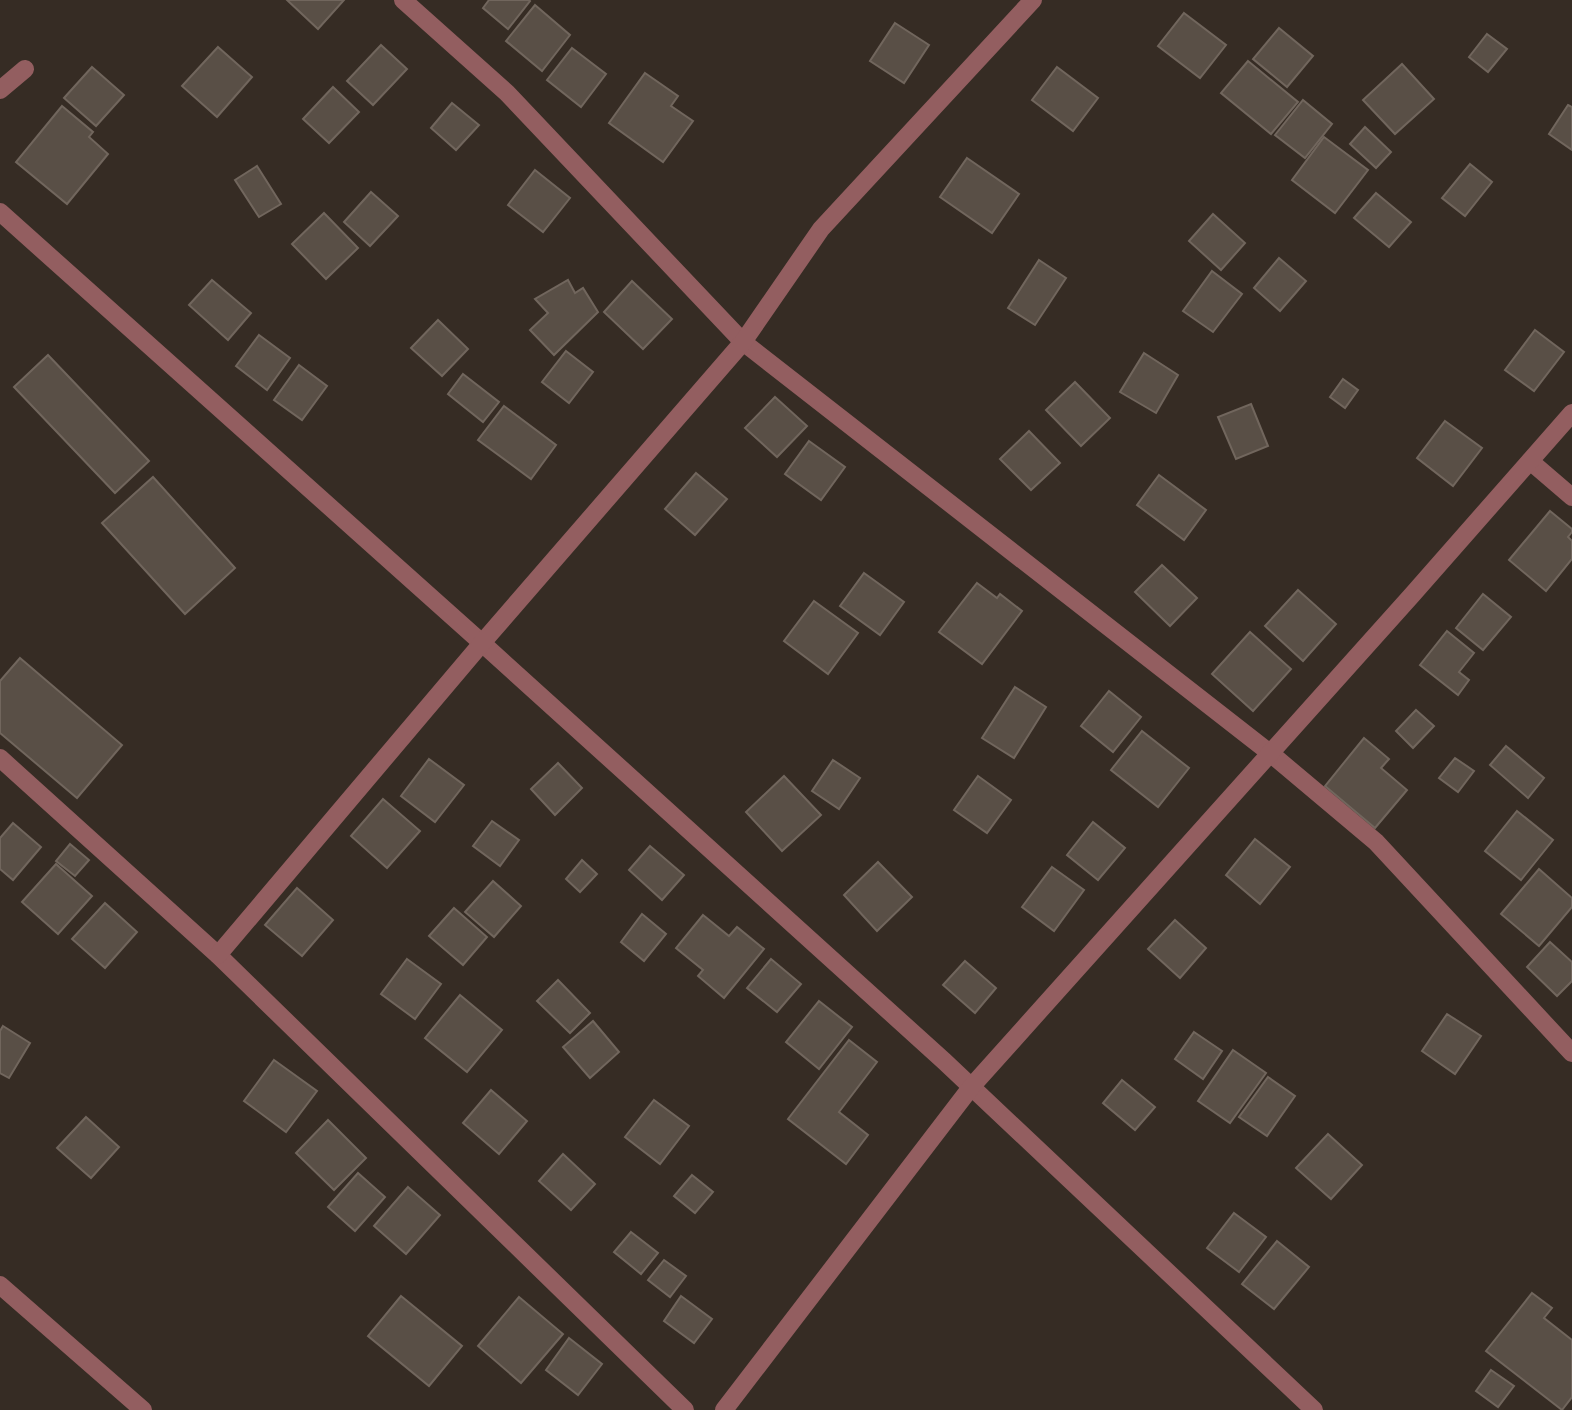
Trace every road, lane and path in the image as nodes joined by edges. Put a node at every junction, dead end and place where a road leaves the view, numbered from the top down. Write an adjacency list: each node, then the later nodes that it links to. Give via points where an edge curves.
1 (403, 0): 6 (street, via 507,93)
2 (1033, 0): 6 (street, via 821,229)
3 (25, 69): 4 (street)
4 (0, 90)
5 (0, 212): 10 (street)
6 (743, 342): 10 (street); 11 (street)
7 (1572, 413): 8 (street)
8 (1530, 461): 9 (street); 11 (street)
9 (1572, 497)
10 (482, 643): 13 (street); 15 (street)
11 (1270, 753): 14 (street, via 1376,842); 15 (street)
12 (0, 758): 13 (street)
13 (218, 955): 18 (street)
14 (1572, 1053)
15 (972, 1086): 19 (street); 20 (street)
16 (0, 1285): 17 (street)
17 (143, 1410)
18 (685, 1410)
19 (724, 1410)
20 (1314, 1410)

